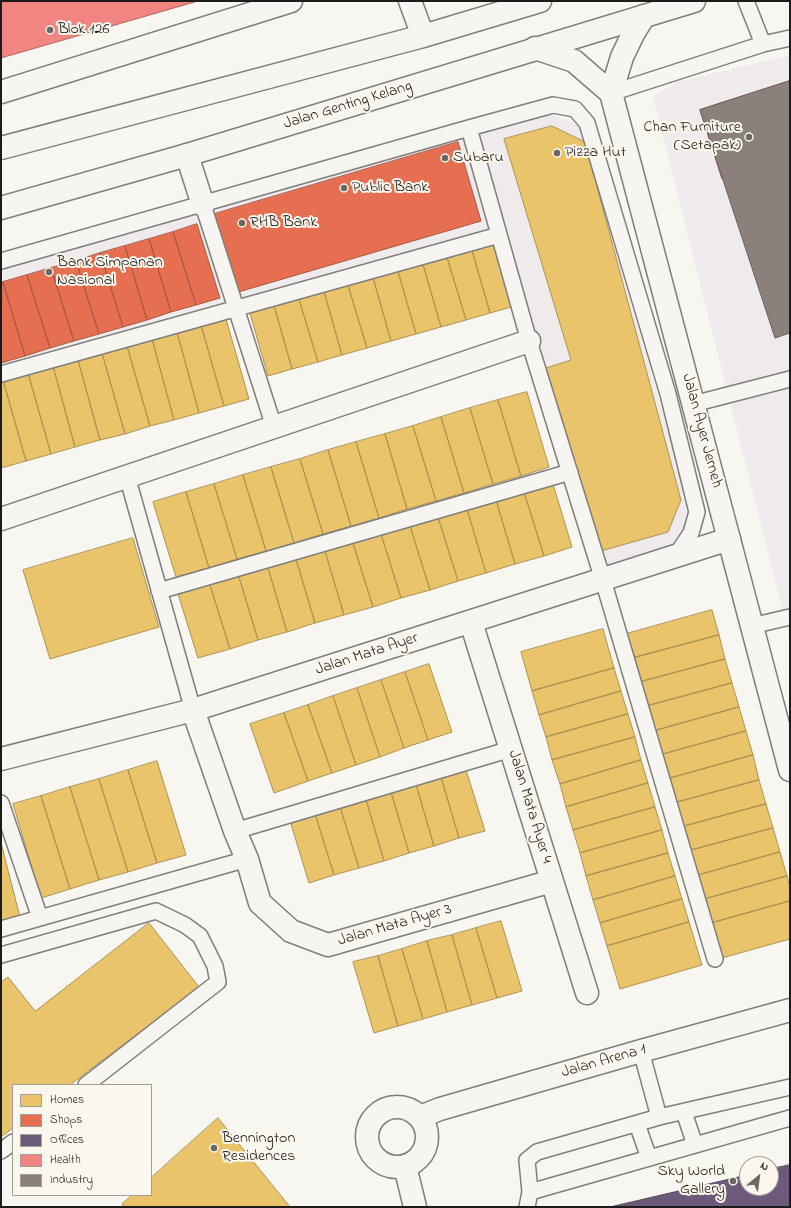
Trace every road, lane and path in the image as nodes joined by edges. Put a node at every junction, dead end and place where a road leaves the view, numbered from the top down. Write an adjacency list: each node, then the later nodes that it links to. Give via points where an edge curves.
1 (291, 1): 11 (street)
2 (410, 1): 7 (street)
3 (540, 1): 7 (street)
4 (694, 1): 6 (street, Jalan Genting Kelang)
5 (746, 1): 9 (lane)
6 (644, 16): 10 (street, Jalan Genting Kelang); 12 (street, via 622,57)
7 (423, 36): 14 (street)
8 (790, 38): 9 (lane)
9 (763, 44): 12 (lane)
10 (535, 48): 12 (street, via 574,61); 15 (street, Jalan Genting Kelang)
11 (1, 92)
12 (611, 93): 25 (street, Jalan Ayer Jerneh)
13 (469, 128): 16 (lane, Jalan Ayer Jerneh); 18 (lane); 24 (lane, Jalan Ayer Jerneh, via 553,105 575,109 588,123)
14 (1, 148)
15 (187, 155): 16 (street); 17 (street, Jalan Genting Kelang)
16 (203, 205): 19 (lane, Jalan Ayer Jerneh); 20 (lane)
17 (1, 208)
18 (499, 235): 20 (lane); 21 (lane)
19 (1, 261)
20 (236, 308): 22 (lane); 26 (lane)
21 (529, 341): 26 (street); 27 (lane)
22 (1, 374)
23 (790, 379): 25 (lane)
24 (668, 394): 25 (lane); 31 (lane, Jalan Ayer Jerneh, via 697,512 692,533)
25 (691, 394): 30 (street, Jalan Ayer Jerneh)
26 (274, 427): 28 (street)
27 (570, 472): 32 (lane); 33 (lane)
28 (127, 476): 29 (street); 33 (lane)
29 (1, 518)
30 (729, 540): 31 (street, Jalan Mata Ayer); 36 (street, Jalan Ayer Jerneh)
31 (675, 556): 32 (street, Jalan Mata Ayer)
32 (603, 580): 35 (street, Jalan Mata Ayer); 48 (lane)
33 (160, 591): 37 (lane)
34 (790, 617): 36 (lane)
35 (471, 622): 37 (street, Jalan Mata Ayer); 38 (street, Jalan Mata Ayer 4)
36 (751, 626): 40 (street, Jalan Ayer Jerneh)
37 (193, 710): 39 (street, Jalan Mata Ayer); 42 (street, Jalan Mata Ayer 3)
38 (511, 749): 42 (lane); 44 (street, Jalan Mata Ayer 4)
39 (1, 759)
40 (790, 770)
41 (1, 803): 45 (lane)
42 (235, 831): 43 (street, Jalan Mata Ayer 3)
43 (247, 859): 44 (street, Jalan Mata Ayer 3, via 260,903 291,931 328,945); 45 (lane)
44 (552, 881): 49 (street, Jalan Mata Ayer 4)
45 (40, 918): 46 (lane)
46 (1, 929)
47 (1, 955): 52 (lane, via 156,911 200,936 215,966 218,982)
48 (715, 959)
49 (587, 993)
50 (790, 1010): 51 (street, Jalan Arena 1)
51 (641, 1051): 55 (street, Jalan Arena 1); 56 (lane)
52 (87, 1084)
53 (790, 1087): 54 (lane)
54 (684, 1112): 56 (lane); 60 (lane)
55 (420, 1117): 63 (street, via 426,1128 427,1140 424,1151 416,1160); 63 (street, via 411,1110 399,1106 387,1107 369,1122 367,1146 373,1156 382,1164)
56 (659, 1117): 58 (lane)
57 (790, 1118): 60 (lane)
58 (637, 1124): 62 (lane); 64 (lane, via 537,1152 527,1160)
59 (12, 1143): 61 (lane)
60 (695, 1145): 62 (lane)
61 (1, 1151)
62 (649, 1158): 64 (lane)
63 (405, 1166): 65 (street)
64 (530, 1192): 66 (lane)
65 (415, 1207)
66 (528, 1207)

